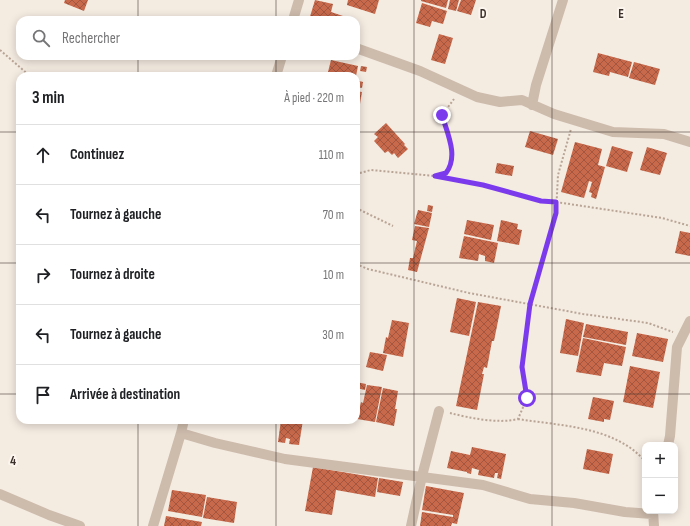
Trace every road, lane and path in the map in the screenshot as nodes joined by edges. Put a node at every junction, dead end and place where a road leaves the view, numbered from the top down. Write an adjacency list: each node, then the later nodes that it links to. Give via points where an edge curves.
1 (299, 0): 3 (street)
2 (563, 0): 10 (street)
3 (294, 16)
4 (360, 49): 9 (street, via 420,71)
5 (0, 50): 7 (path)
6 (281, 60): 8 (street)
7 (25, 72)
8 (277, 72)
9 (461, 90): 10 (street, via 500,102 522,100); 14 (path, via 442,115 452,150 452,166 446,173)
10 (532, 105): 11 (street)
11 (574, 120): 12 (street, via 613,132 664,134); 15 (path, via 558,175)
12 (690, 142)
13 (360, 173): 14 (path, via 371,170)
14 (435, 176): 15 (path, via 483,185 541,201)
15 (556, 202): 18 (path, via 662,218); 20 (path, via 556,213)
16 (360, 210): 17 (path)
17 (393, 226)
18 (690, 226)
19 (360, 266): 20 (path, via 468,293)
20 (530, 304): 22 (path, via 648,323); 24 (path, via 522,367 527,398)
21 (690, 321): 22 (street)
22 (682, 336): 27 (street, via 677,347)
23 (439, 411): 24 (path, via 471,418 510,421); 29 (street)
24 (518, 419): 28 (path, via 587,429 616,440)
25 (183, 424): 26 (street)
26 (182, 433): 29 (street, via 285,459); 34 (street)
27 (669, 442)
28 (642, 458)
29 (422, 476): 31 (street, via 483,484 530,499); 35 (street)
30 (0, 494): 33 (street)
31 (642, 513)
32 (652, 514): 36 (street)
33 (80, 526)
34 (153, 526)
35 (411, 526)
36 (654, 526)

